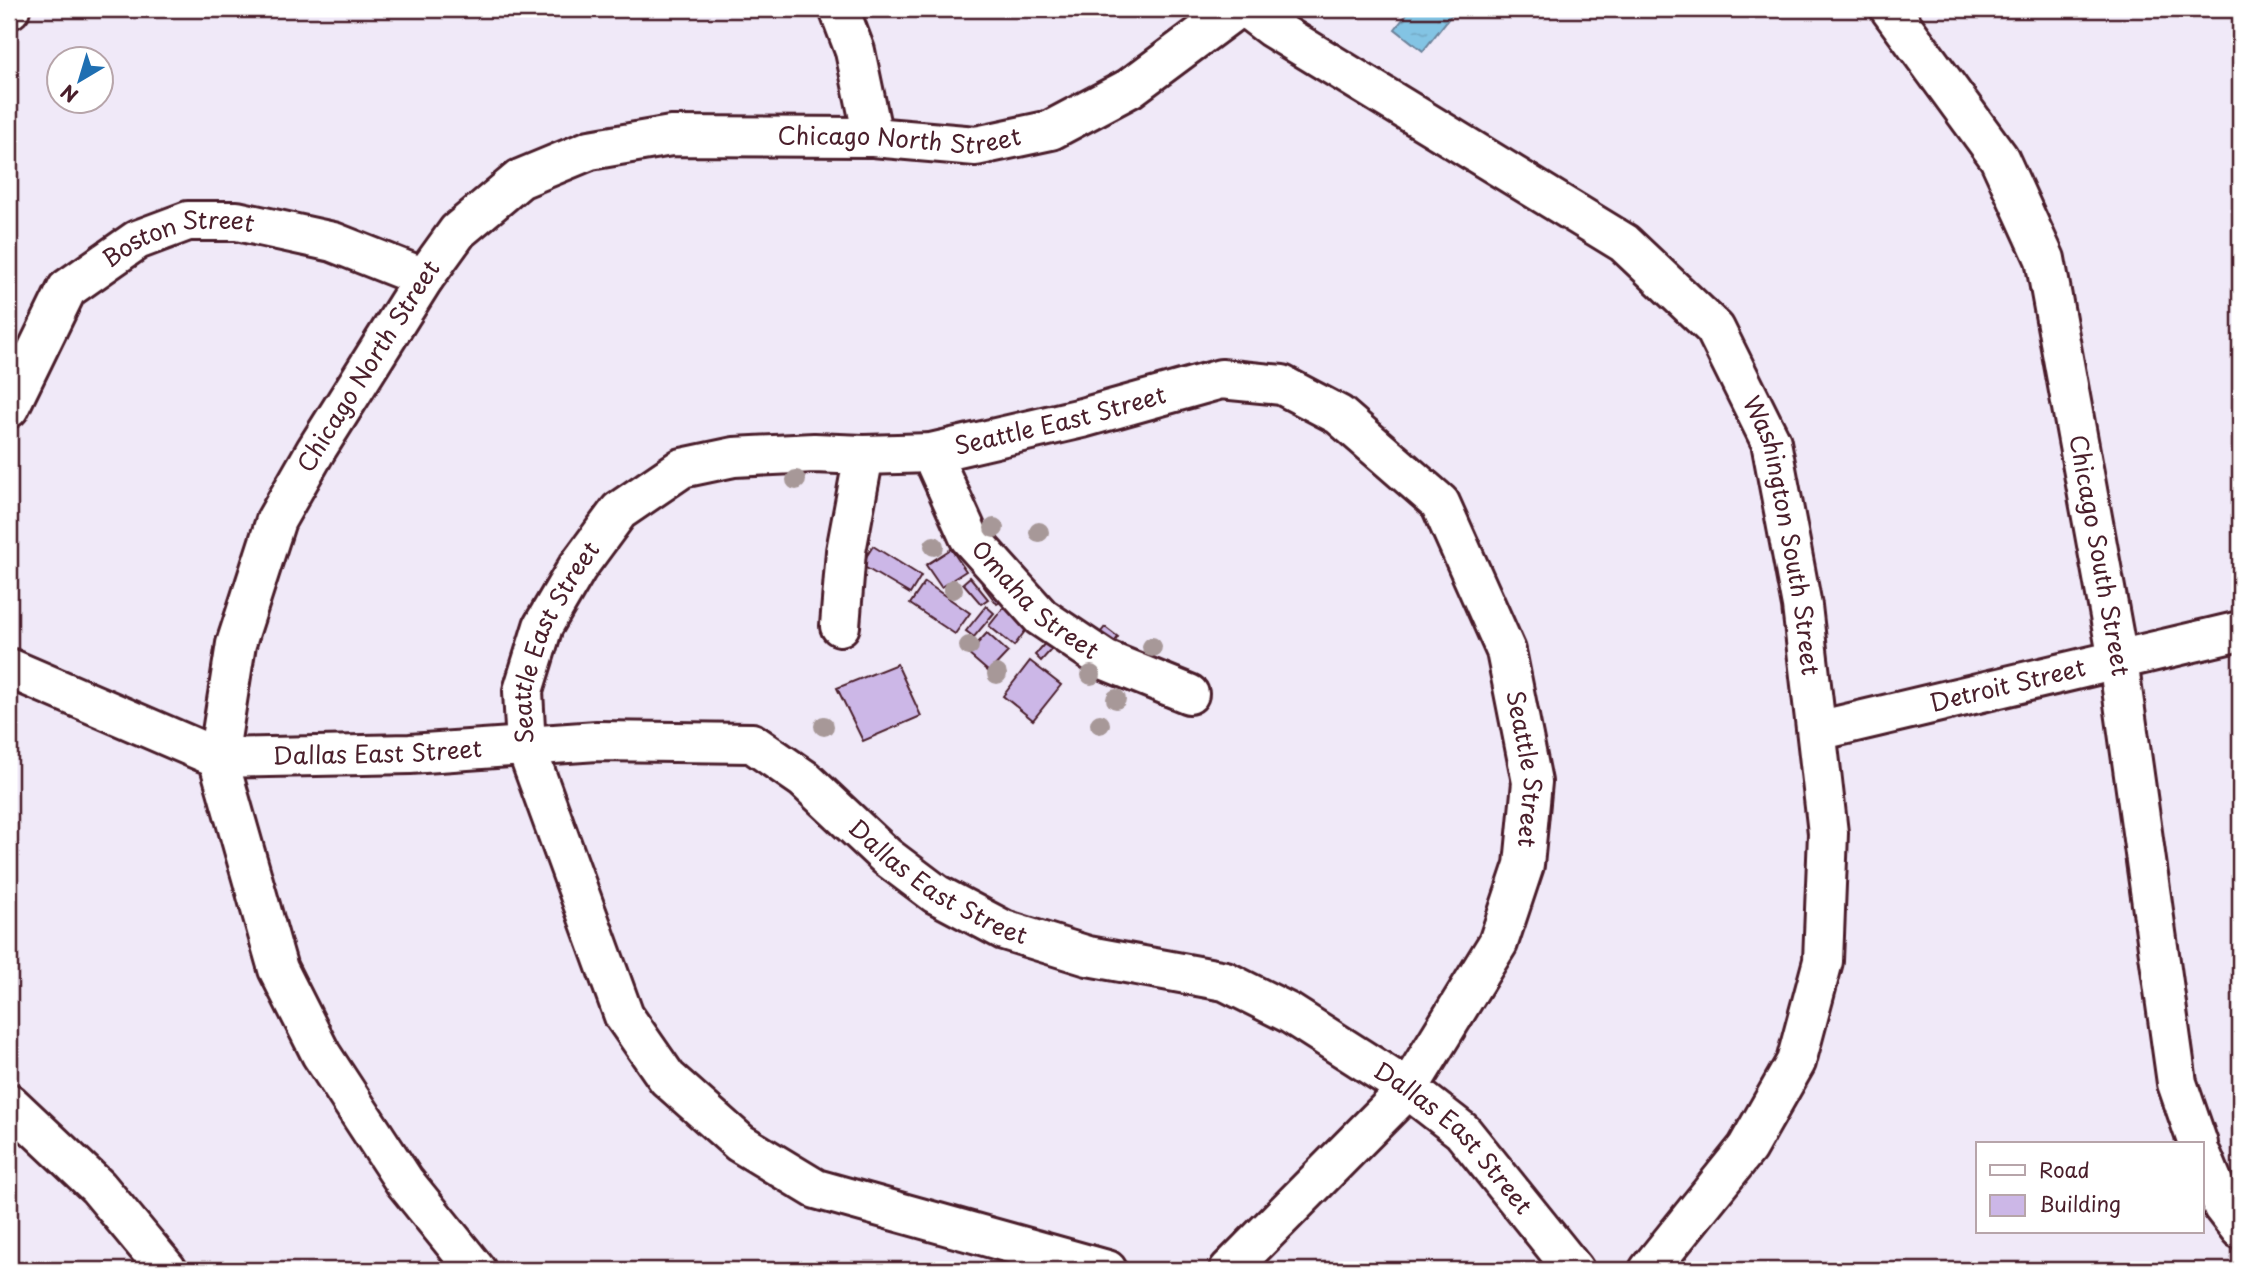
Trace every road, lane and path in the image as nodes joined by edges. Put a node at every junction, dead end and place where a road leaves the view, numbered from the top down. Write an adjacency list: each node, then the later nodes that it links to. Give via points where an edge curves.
1 (839, 9): 5 (street, via 855,51)
2 (1236, 9): 5 (street, Chicago North Street, via 1130,88 1051,130 976,146)
3 (1247, 9): 16 (street, Washington South Street, via 1624,243 1715,329 1771,442 1802,606)
4 (1890, 9): 13 (street, Chicago South Street, via 1999,158 2045,259)
5 (873, 137): 6 (street, Chicago North Street, via 671,136 590,150 520,179 458,231)
6 (424, 278): 8 (street, Boston Street, via 333,242 237,221 188,221 137,240 67,289); 18 (street, Chicago North Street, via 276,520 236,644)
7 (1282, 385): 9 (street, Seattle East Street, via 1221,379); 19 (street, Seattle Street, via 1339,415 1440,503 1506,652 1532,782 1524,865 1498,943)
8 (9, 408)
9 (931, 453): 10 (street, Seattle East Street); 15 (street, Omaha Street, via 969,537 1041,617 1105,660)
10 (864, 455): 11 (street, via 846,551); 17 (street, Seattle East Street, via 734,457 682,468 619,511 577,568 543,626 523,691)
11 (840, 626)
12 (2240, 631): 13 (street, Detroit Street)
13 (2118, 660): 16 (street, Detroit Street); 21 (street, Chicago South Street, via 2177,1083)
14 (9, 668): 18 (street)
15 (1189, 694)
16 (1817, 731): 29 (street, Washington South Street, via 1828,833 1823,961 1796,1062 1747,1148)
17 (526, 747): 18 (street, Dallas East Street); 19 (street, Dallas East Street, via 597,741 752,743 804,779 887,857 947,900 1004,930 1088,956 1225,981 1289,1013); 26 (street, Seattle East Street, via 624,1016 667,1078 740,1143 816,1189)
18 (218, 758): 25 (street, Chicago North Street, via 278,969 321,1054 404,1181)
19 (1408, 1089): 27 (street, Seattle Street); 28 (street, Dallas East Street, via 1462,1131)
20 (9, 1103): 24 (street, via 98,1187)
21 (2197, 1142)
22 (2204, 1161): 23 (street, via 2223,1208)
23 (2240, 1229)
24 (167, 1270)
25 (476, 1270)
26 (1107, 1270)
27 (1229, 1270)
28 (1574, 1270)
29 (1649, 1270)

